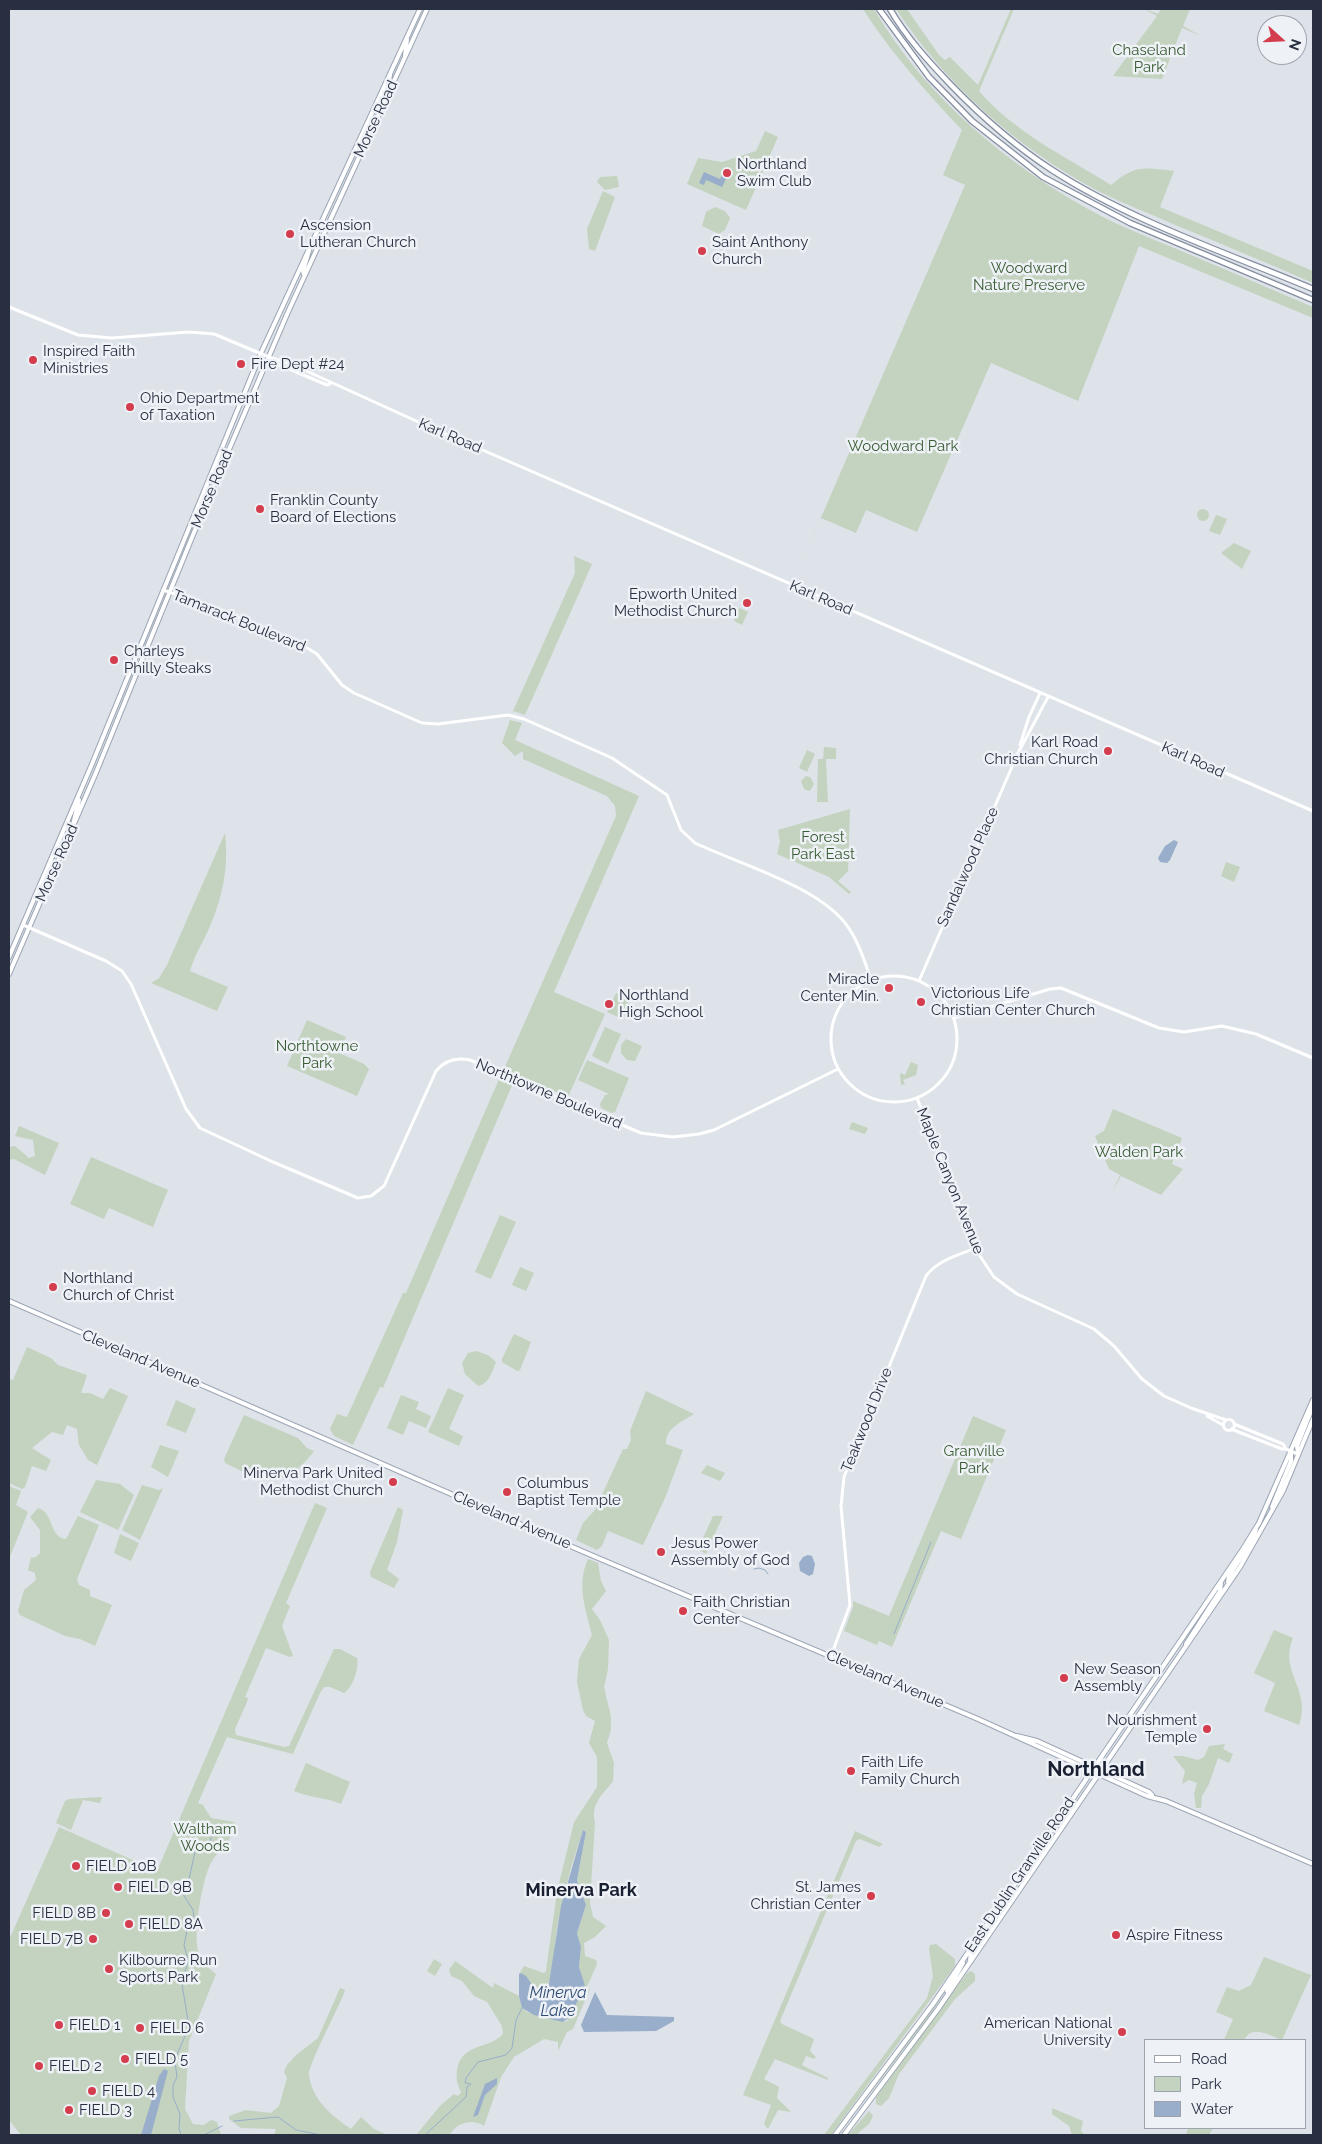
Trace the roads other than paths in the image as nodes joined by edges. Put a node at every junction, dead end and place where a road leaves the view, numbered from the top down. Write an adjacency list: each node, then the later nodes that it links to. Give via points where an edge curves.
1 (420, 9): 5 (main road, Morse Road)
2 (427, 9): 6 (main road, Morse Road)
3 (879, 9): 12 (highway, via 929,77 972,121 1044,177 1130,223)
4 (890, 9): 11 (highway, via 936,70 976,111 1052,170 1130,212)
5 (408, 34): 6 (main road); 7 (main road, Morse Road)
6 (405, 56): 8 (main road, Morse Road)
7 (390, 74): 8 (main road); 9 (main road, Morse Road)
8 (387, 97): 10 (main road, Morse Road)
9 (311, 242): 10 (main road); 14 (main road, Morse Road)
10 (304, 274): 15 (main road, Morse Road)
11 (1313, 289)
12 (1313, 300)
13 (9, 307): 14 (street, Karl Road, via 78,335 120,338 199,332 222,336)
14 (260, 353): 15 (street, Karl Road); 16 (main road, Morse Road)
15 (269, 357): 17 (main road, Morse Road); 18 (street, Karl Road)
16 (163, 590): 17 (street, Tamarack Boulevard); 21 (main road, Morse Road)
17 (169, 592): 23 (main road, Morse Road); 28 (street, Tamarack Boulevard, via 219,609 304,646 317,654 342,685 416,721 438,724 508,715 612,758 667,794 682,830 695,843 809,893 830,907 852,934)
18 (1040, 693): 19 (street, Karl Road); 20 (street, Sandalwood Place)
19 (1048, 696): 20 (street, Sandalwood Place); 22 (street, Karl Road)
20 (1018, 753): 29 (street, Sandalwood Place)
21 (79, 795): 23 (main road); 24 (main road, Morse Road)
22 (1313, 811)
23 (72, 830): 25 (main road, Morse Road)
24 (22, 925): 25 (street, Northtowne Boulevard); 26 (main road, Morse Road)
25 (29, 928): 27 (main road, Morse Road); 32 (street, Northtowne Boulevard, via 122,971 131,984 186,1109 200,1128 358,1198 371,1196 384,1186 436,1071 455,1059 470,1060 634,1131 673,1137 714,1130)
26 (9, 957)
27 (9, 974)
28 (871, 980): 29 (street, via 896,976); 32 (street, via 852,992 836,1015 831,1045)
29 (919, 981): 30 (street, via 944,1000)
30 (954, 1018): 31 (street, via 1061,988 1159,1028 1184,1032 1222,1026 1256,1034); 33 (street, via 957,1042 952,1066 938,1085)
31 (1313, 1058)
32 (838, 1068): 33 (street, via 848,1083 868,1097 889,1102)
33 (917, 1098): 34 (street, Maple Canyon Avenue)
34 (976, 1248): 38 (street, Maple Canyon Avenue, via 988,1270 1003,1285 1094,1329 1154,1389); 50 (street, Teakwood Drive, via 940,1262 926,1276 844,1477 841,1506 850,1605)
35 (9, 1301): 50 (main road, Cleveland Avenue)
36 (1313, 1400): 44 (main road, East Dublin Granville Road)
37 (1313, 1406): 45 (main road, via 1297,1446)
38 (1203, 1413): 40 (street, Maple Canyon Avenue); 42 (street, Maple Canyon Avenue)
39 (1313, 1419): 45 (main road, East Dublin Granville Road)
40 (1226, 1420): 41 (street); 42 (street)
41 (1234, 1424): 43 (street); 44 (street, via 1283,1444)
42 (1223, 1425): 43 (street)
43 (1231, 1430): 44 (street)
44 (1288, 1450): 45 (street); 46 (main road, East Dublin Granville Road); 47 (main road, via 1291,1461)
45 (1298, 1454): 47 (main road, East Dublin Granville Road)
46 (1258, 1522): 48 (main road, East Dublin Granville Road); 49 (main road, via 1252,1540 1229,1576)
47 (1264, 1528): 49 (main road, East Dublin Granville Road)
48 (1221, 1581): 51 (main road, via 1220,1591); 53 (main road, East Dublin Granville Road)
49 (1228, 1586): 51 (main road, East Dublin Granville Road)
50 (831, 1656): 52 (main road, Cleveland Avenue)
51 (1179, 1657): 55 (main road, East Dublin Granville Road)
52 (1017, 1736): 53 (main road, Cleveland Avenue, via 1037,1741); 54 (main road, Cleveland Avenue)
53 (1094, 1767): 54 (main road, East Dublin Granville Road); 55 (main road, Cleveland Avenue)
54 (1091, 1771): 55 (main road, Cleveland Avenue); 57 (main road, East Dublin Granville Road)
55 (1099, 1772): 56 (main road, Cleveland Avenue, via 1147,1796 1152,1795); 59 (main road, East Dublin Granville Road)
56 (1313, 1864)
57 (998, 1908): 58 (main road, East Dublin Granville Road); 59 (main road, via 971,1954)
58 (964, 1958): 60 (main road); 61 (main road, East Dublin Granville Road)
59 (970, 1963): 60 (main road, East Dublin Granville Road)
60 (938, 2009): 62 (main road, East Dublin Granville Road)
61 (835, 2135)
62 (844, 2135)

